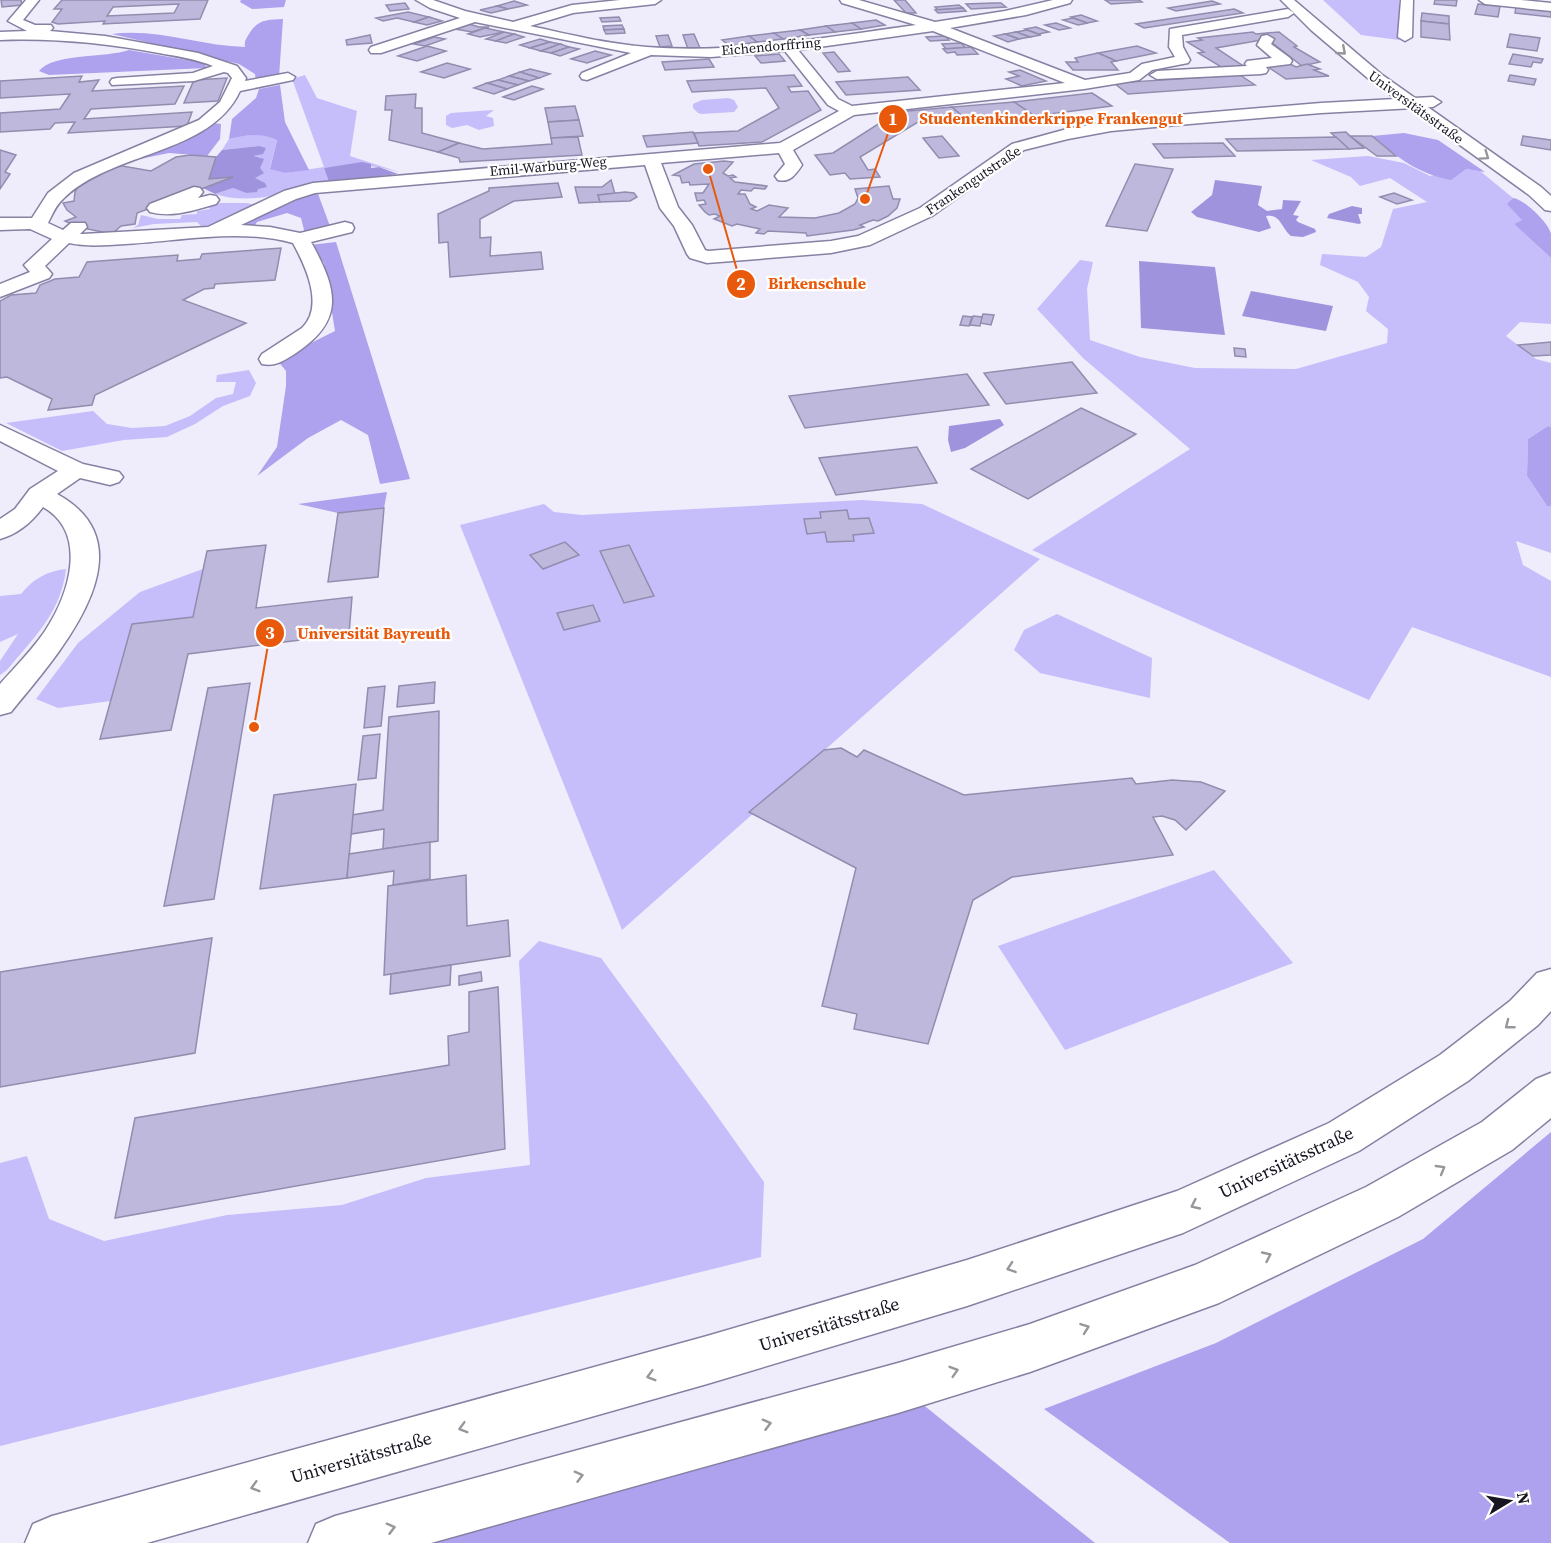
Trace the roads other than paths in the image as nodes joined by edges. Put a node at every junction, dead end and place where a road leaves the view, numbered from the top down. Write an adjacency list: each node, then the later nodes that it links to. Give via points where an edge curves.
1 (422, 0): 10 (street, Eichendorffring, via 450,10)
2 (655, 0): 11 (street, via 572,9)
3 (846, 0): 12 (street, Emil-Warburg-Weg)
4 (1066, 0): 12 (street, Eichendorffring)
5 (1407, 0): 14 (street)
6 (1485, 0): 9 (street)
7 (1288, 6): 19 (street, via 1175,32 1176,47); 29 (street, Universitätsstraße, one-way to 29, via 1345,54)
8 (19, 7): 15 (street, via 15,21 33,29 86,26 101,34)
9 (1551, 8)
10 (477, 10): 11 (street, Eichendorffring); 17 (street)
11 (512, 26): 18 (street, Eichendorffring)
12 (933, 26): 16 (street, Eichendorffring); 27 (street, Emil-Warburg-Weg)
13 (0, 36): 15 (street)
14 (1405, 37)
15 (96, 38): 21 (street, via 203,58)
16 (788, 46): 18 (street, Eichendorffring, via 725,52); 33 (street, via 833,102)
17 (376, 50)
18 (648, 51): 23 (street)
19 (1183, 60): 22 (street, via 1198,70); 25 (street, Emil-Warburg-Weg, via 1147,67)
20 (1252, 64): 20 (street, via 1243,52 1267,44 1285,61); 22 (street, Emil-Warburg-Weg, via 1261,70)
21 (223, 68): 26 (street, via 194,76); 28 (street, via 232,69 239,78)
22 (1195, 74): 25 (street, Emil-Warburg-Weg)
23 (587, 76)
24 (288, 77): 28 (street)
25 (1134, 77): 27 (street, Emil-Warburg-Weg)
26 (117, 82)
27 (1084, 85): 30 (street, Emil-Warburg-Weg); 33 (street, Emil-Warburg-Weg)
28 (237, 87): 42 (street, via 228,106 210,120 175,138 99,165 68,185)
29 (1411, 95): 31 (street, Frankengutstraße); 34 (street, Frankengutstraße); 41 (street, Universitätsstraße, one-way to 41)
30 (1115, 98)
31 (1433, 102): 38 (street, Universitätsstraße)
32 (1135, 107): 34 (street)
33 (850, 111): 35 (street, Emil-Warburg-Weg)
34 (1166, 121): 36 (street, Frankengutstraße, via 1067,134 1018,147 926,212 863,241 707,256 697,254 683,225 669,208)
35 (784, 148): 36 (street, Emil-Warburg-Weg); 37 (street, via 794,165)
36 (651, 158): 40 (street, Emil-Warburg-Weg, via 312,188)
37 (784, 176)
38 (1551, 186)
39 (208, 197): 40 (street)
40 (277, 201): 48 (street, Emil-Warburg-Weg)
41 (1551, 206)
42 (46, 207): 43 (street); 44 (street)
43 (0, 223): 44 (street)
44 (37, 225): 46 (street, via 47,232)
45 (345, 228): 47 (street)
46 (70, 232): 48 (street, via 83,240 128,233); 49 (street)
47 (300, 239): 48 (street, via 282,233); 52 (street, via 320,289 321,309 317,325)
48 (199, 240)
49 (34, 265): 50 (street); 51 (street, via 42,274)
50 (0, 278)
51 (0, 291)
52 (270, 359)
53 (6, 431): 54 (street)
54 (76, 470): 55 (street); 56 (street)
55 (110, 477)
56 (39, 494): 57 (street, via 24,516); 58 (street, via 59,502 81,530 87,552 79,588 61,629)
57 (0, 531)
58 (0, 704)
59 (1551, 985): 61 (street, Universitätsstraße, one-way to 61, via 1524,1013 1454,1068 1344,1137 1183,1211 967,1283 707,1360)
60 (1551, 1092): 62 (street, one-way to 60, via 898,1388 1030,1348 1202,1286 1382,1202 1497,1136)
61 (52, 1543)
62 (335, 1543)

